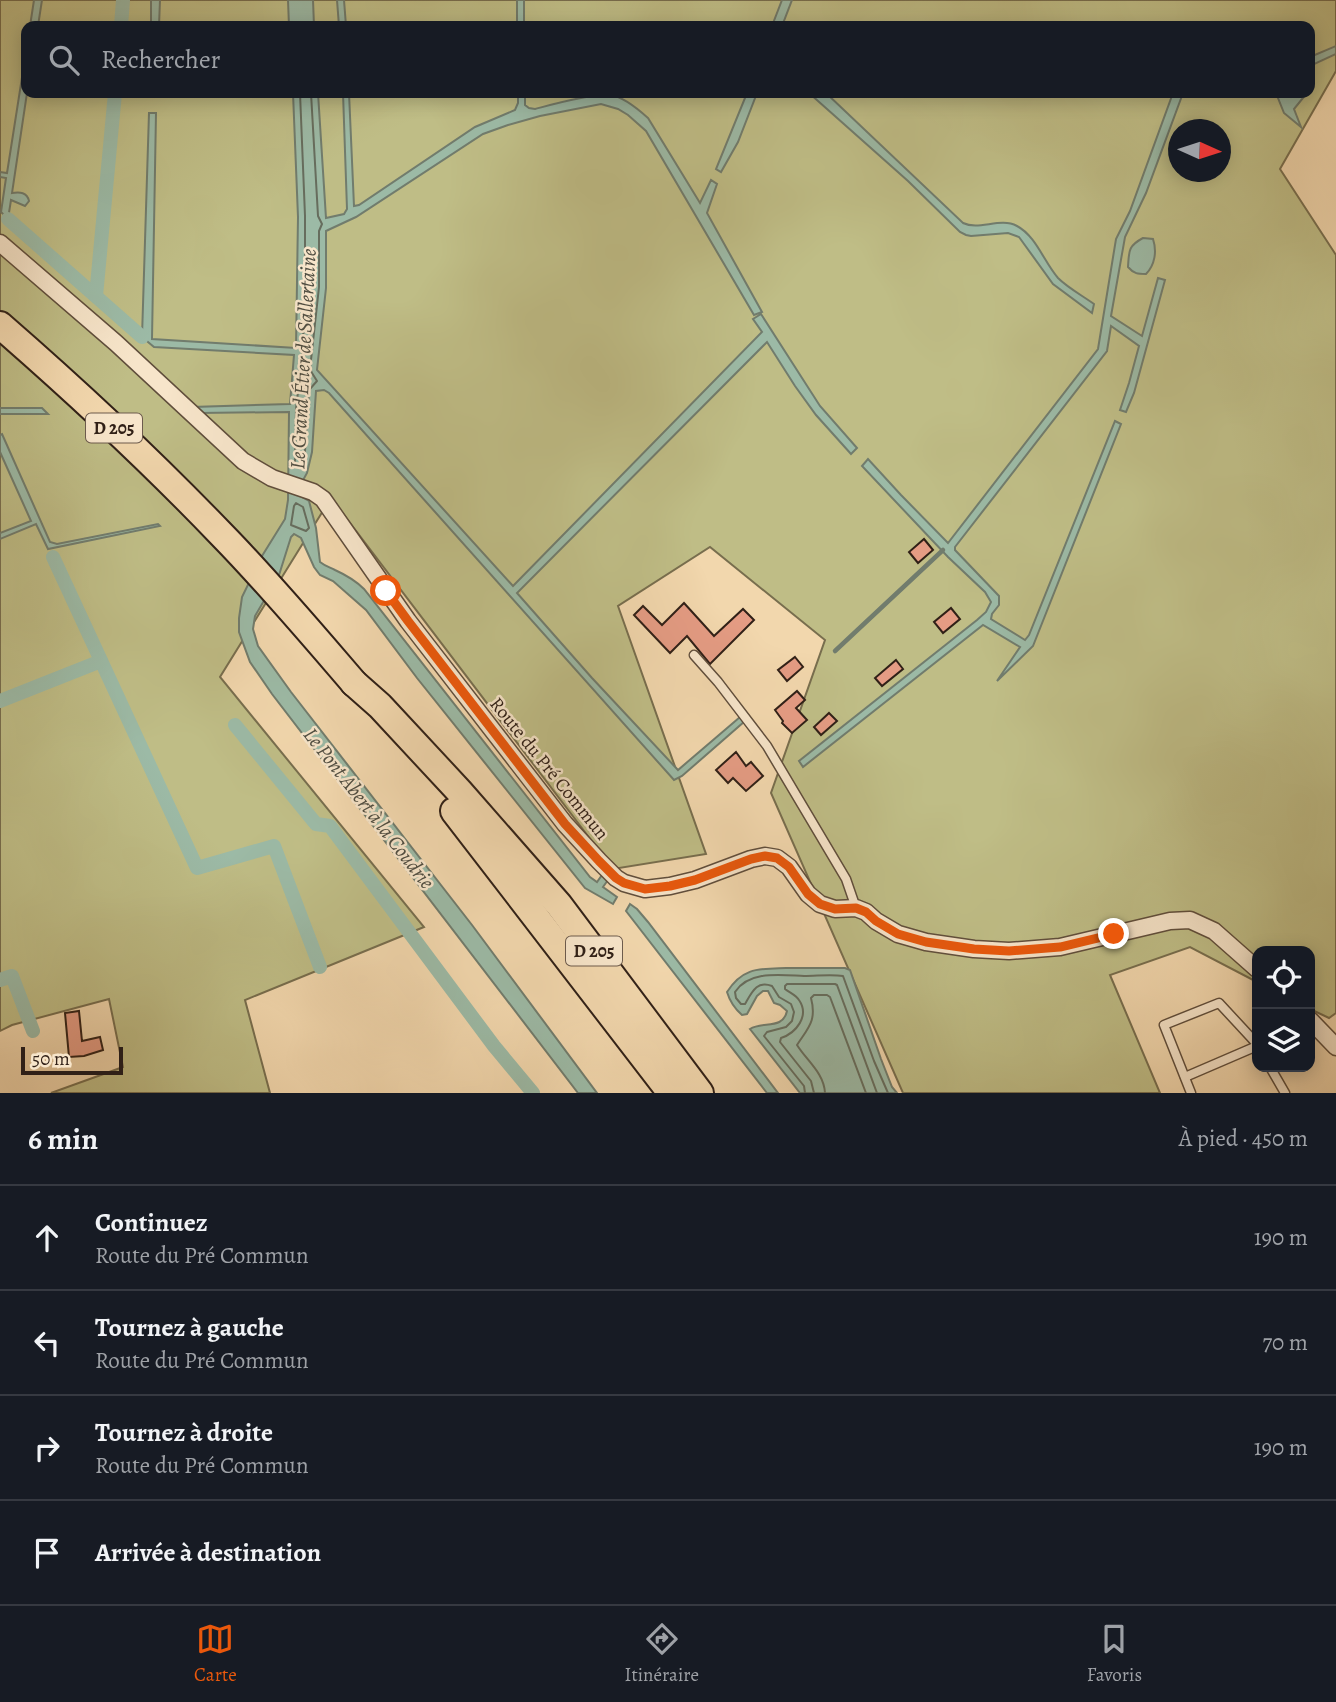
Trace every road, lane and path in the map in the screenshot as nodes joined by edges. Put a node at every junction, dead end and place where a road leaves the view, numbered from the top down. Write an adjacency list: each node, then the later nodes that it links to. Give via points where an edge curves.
1 (0, 243): 5 (street, Route du Pré Commun, via 243,461 323,499 408,621 565,824 616,878 633,886 655,888 765,856 789,867 820,904)
2 (0, 325): 4 (main road, D 205, via 111,425 223,536)
3 (694, 655): 5 (lane, via 767,747 846,879)
4 (354, 683): 13 (main road, D 205); 14 (main road, D 205, via 450,781 559,905)
5 (856, 908): 6 (street, Route du Pré Commun, via 898,934 1009,951 1060,947 1190,920 1214,931)
6 (1252, 965)
7 (1315, 1025): 10 (street)
8 (1252, 1039): 12 (lane, via 1219,1003 1164,1025)
9 (1252, 1047): 12 (lane)
10 (1336, 1048)
11 (1273, 1072): 16 (lane)
12 (1185, 1077): 15 (lane)
13 (671, 1093)
14 (700, 1093)
15 (1191, 1093)
16 (1285, 1093)

